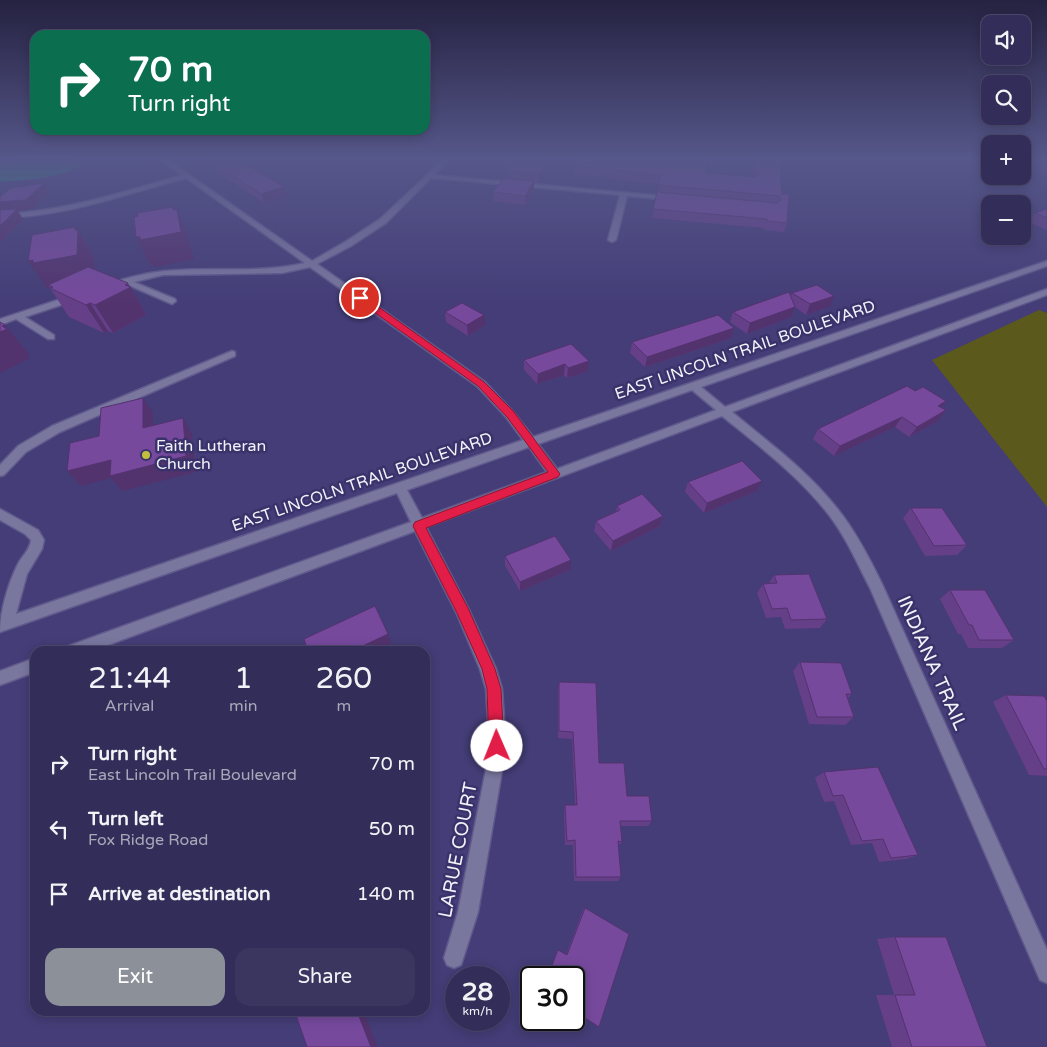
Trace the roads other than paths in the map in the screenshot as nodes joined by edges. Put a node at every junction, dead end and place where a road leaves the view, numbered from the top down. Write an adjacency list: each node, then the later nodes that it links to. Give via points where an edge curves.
1 (77, 206): 5 (street, via 37,214)
2 (228, 206): 8 (street)
3 (398, 206): 8 (street, via 383,221)
4 (621, 206): 6 (street)
5 (0, 216)
6 (612, 240)
7 (1047, 263): 18 (street, EAST LINCOLN TRAIL BOULEVARD)
8 (311, 264): 9 (street, via 282,271 184,272); 20 (street, via 481,384)
9 (126, 281): 10 (street); 13 (street)
10 (99, 290)
11 (1047, 292): 19 (street)
12 (81, 296): 14 (street)
13 (172, 301)
14 (18, 316): 15 (street); 16 (street)
15 (0, 322)
16 (51, 337)
17 (232, 354): 21 (street, via 56,429 22,449)
18 (694, 386): 19 (street, INDIANA TRAIL); 20 (street, EAST LINCOLN TRAIL BOULEVARD)
19 (722, 411): 22 (street); 31 (street, INDIANA TRAIL, via 797,472 834,512 849,535 876,586)
20 (531, 442): 22 (street); 23 (street, EAST LINCOLN TRAIL BOULEVARD)
21 (0, 472)
22 (555, 474): 25 (street)
23 (400, 488): 25 (street, LARUE COURT); 26 (street, EAST LINCOLN TRAIL BOULEVARD)
24 (0, 514): 26 (street, via 30,531 36,536 37,543 23,566)
25 (419, 526): 27 (street); 30 (street, LARUE COURT, via 463,612 494,689 496,759 468,912)
26 (3, 624)
27 (88, 646)
28 (30, 668): 29 (street)
29 (0, 678)
30 (454, 958)
31 (1047, 973)

